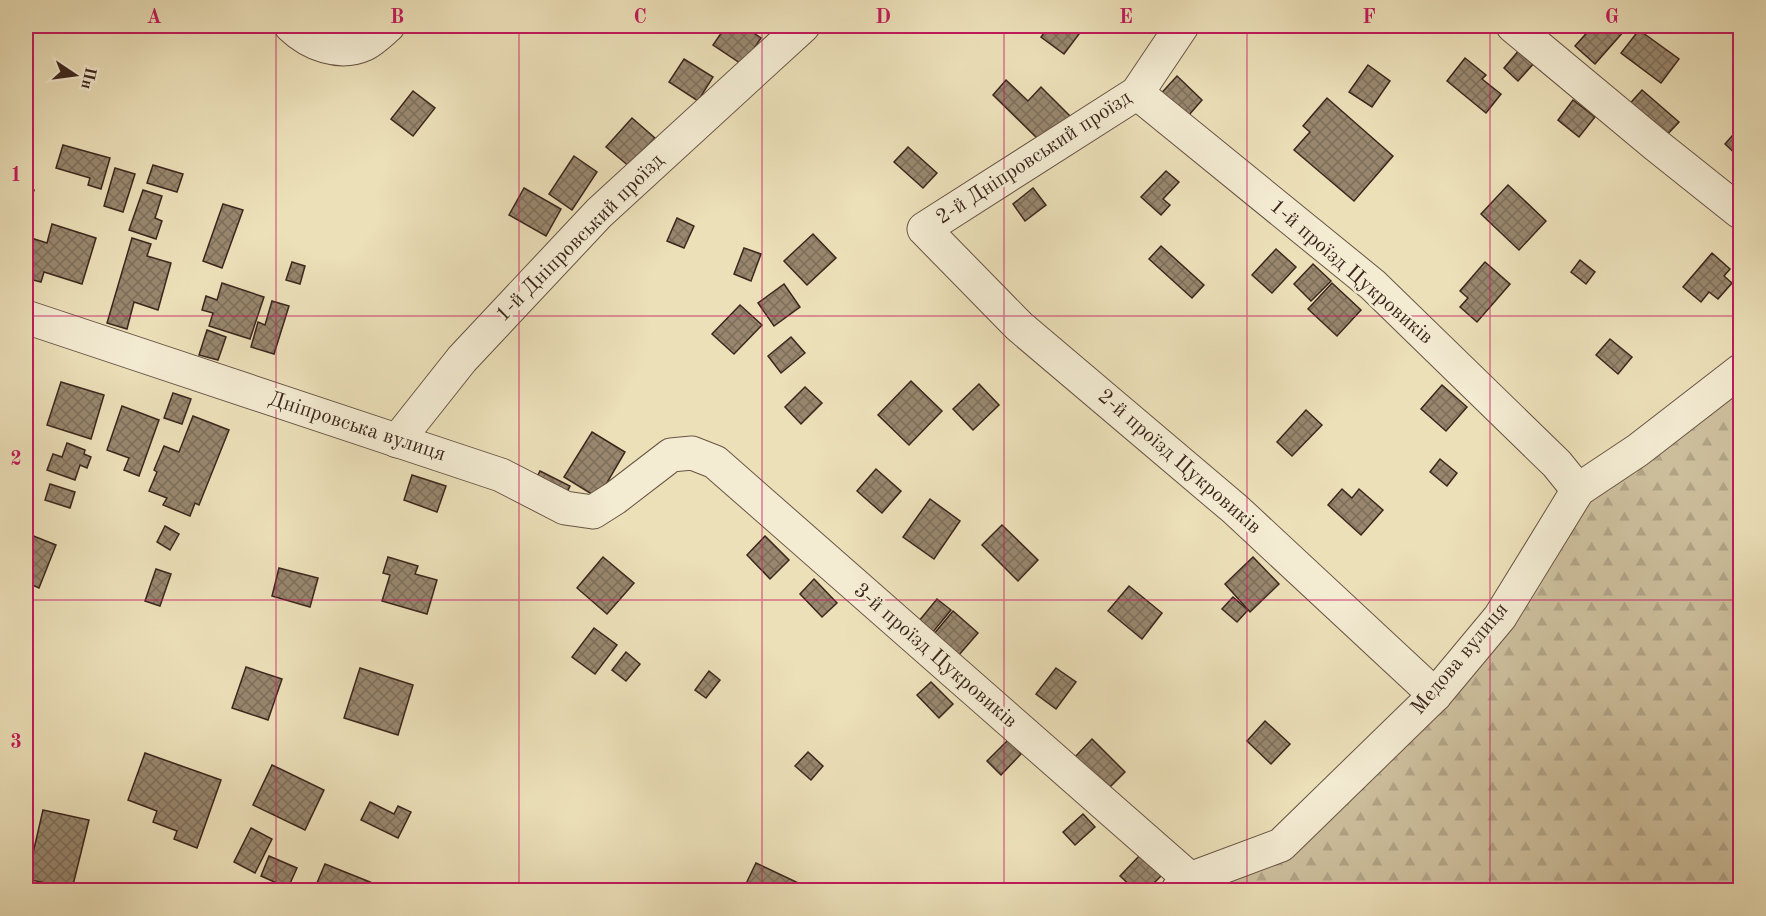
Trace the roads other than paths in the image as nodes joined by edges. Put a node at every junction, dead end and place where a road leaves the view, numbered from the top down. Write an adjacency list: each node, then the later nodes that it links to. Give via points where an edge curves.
1 (291, 26): 2 (street, via 318,45 352,48 367,43)
2 (388, 26)
3 (803, 26): 11 (street, 1-й Дніпровський проїзд, via 599,213 462,359)
4 (1182, 26): 6 (street, 2-й Дніпровський проїзд)
5 (1513, 26): 7 (street)
6 (1137, 93): 8 (street, 2-й Дніпровський проїзд); 13 (street, 1-й проїзд Цукровиків, via 1373,285 1557,464)
7 (1740, 212)
8 (924, 229): 14 (street, 2-й проїзд Цукровиків, via 1019,326 1235,508)
9 (26, 317): 11 (street, Дніпровська вулиця)
10 (1740, 371): 13 (street, Медова вулиця, via 1638,450)
11 (397, 441): 12 (street, Дніпровська вулиця, via 501,475 564,508 594,512)
12 (670, 454): 15 (street, 3-й проїзд Цукровиків, via 692,453 714,462)
13 (1578, 490): 14 (street, Медова вулиця, via 1500,617)
14 (1435, 695): 15 (street, Медова вулиця, via 1281,845)
15 (1184, 885)

